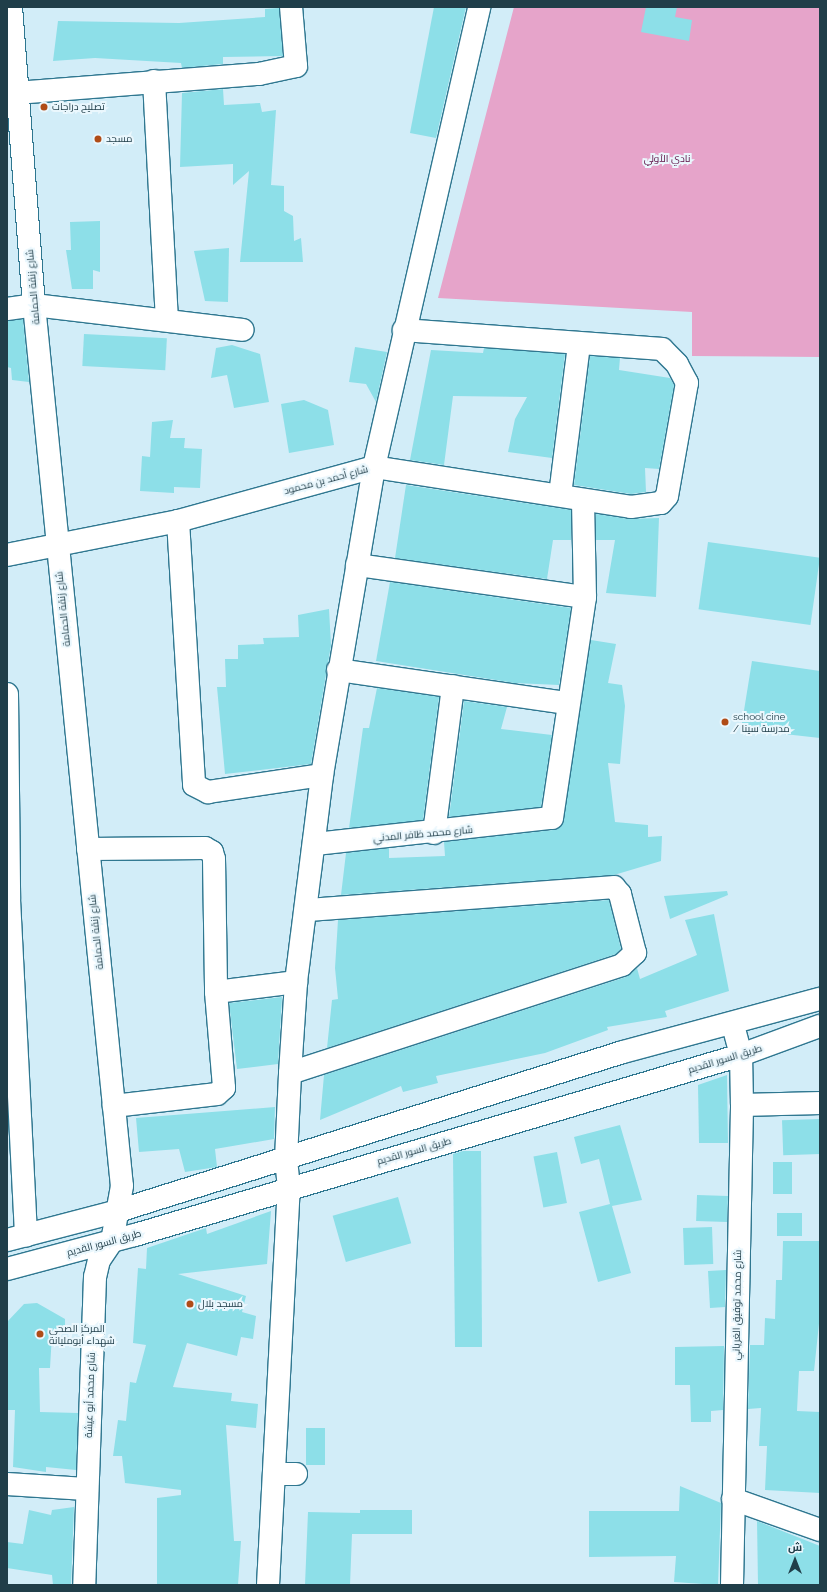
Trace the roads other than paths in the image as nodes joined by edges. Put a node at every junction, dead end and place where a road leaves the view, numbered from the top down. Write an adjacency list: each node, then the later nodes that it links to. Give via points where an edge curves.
1 (12, 7): 5 (street, شارع زنقة الحمامة)
2 (291, 7): 4 (street, via 296,66 259,74)
3 (479, 7): 11 (street)
4 (154, 81): 5 (street); 9 (street)
5 (16, 93): 6 (street, شارع زنقة الحمامة)
6 (15, 172): 7 (street, شارع زنقة الحمامة)
7 (34, 305): 8 (street); 9 (street); 17 (street, شارع زنقة الحمامة)
8 (7, 309)
9 (167, 319): 10 (street)
10 (243, 330)
11 (404, 330): 12 (street); 13 (street)
12 (579, 345): 14 (street); 15 (street, شارع أحمد بن محمود, via 662,349 677,364 687,383 667,496 661,503 631,508)
13 (374, 467): 14 (street, شارع أحمد بن محمود); 16 (street, شارع أحمد بن محمود); 19 (street)
14 (560, 495): 15 (street, شارع أحمد بن محمود)
15 (584, 502): 20 (street)
16 (178, 521): 17 (street, شارع أحمد بن محمود); 26 (street, via 194,785 208,792)
17 (57, 546): 18 (street, شارع أحمد بن محمود); 29 (street, شارع زنقة الحمامة)
18 (7, 555)
19 (357, 565): 20 (street); 21 (street)
20 (584, 598): 24 (street)
21 (338, 670): 22 (street); 26 (street)
22 (452, 686): 24 (street); 27 (street)
23 (7, 694): 25 (street)
24 (567, 703): 27 (street, شارع محمد ظافر المدني, via 552,818)
25 (7, 773): 30 (street)
26 (322, 775): 28 (street)
27 (434, 833): 28 (street, شارع محمد ظافر المدني)
28 (315, 844): 31 (street)
29 (88, 849): 33 (street, via 205,848 212,852); 41 (street, شارع زنقة الحمامة)
30 (8, 899): 45 (street)
31 (306, 910): 32 (street); 38 (street, via 614,887 620,894 635,953 622,965)
32 (296, 982): 33 (street); 38 (street)
33 (216, 992): 41 (street, via 224,1088 217,1094)
34 (820, 999): 35 (street)
35 (733, 1025): 37 (street, شارع محمد توفيق الغرياني); 42 (street, via 623,1052)
36 (820, 1026): 37 (street, طريق السور القديم)
37 (741, 1055): 40 (street, شارع محمد توفيق الغرياني); 43 (street, طريق السور القديم)
38 (290, 1073): 42 (street)
39 (820, 1103): 40 (street)
40 (742, 1105): 52 (street, شارع محمد توفيق الغرياني)
41 (114, 1106): 44 (street, شارع زنقة الحمامة, via 122,1186)
42 (286, 1159): 43 (street); 44 (street)
43 (289, 1188): 46 (street, طريق السور القديم); 48 (street)
44 (118, 1210): 45 (street); 46 (street, شارع محمد أبو عيشة)
45 (16, 1238)
46 (112, 1242): 47 (street, طريق السور القديم); 51 (street, شارع محمد أبو عيشة, via 99,1260 95,1276)
47 (7, 1269)
48 (274, 1474): 49 (street); 55 (street)
49 (296, 1474)
50 (7, 1484): 51 (street)
51 (86, 1489): 54 (street, شارع محمد أبو عيشة)
52 (733, 1499): 53 (street); 56 (street, شارع محمد توفيق الغرياني)
53 (820, 1530)
54 (84, 1585)
55 (268, 1585)
56 (732, 1585)

